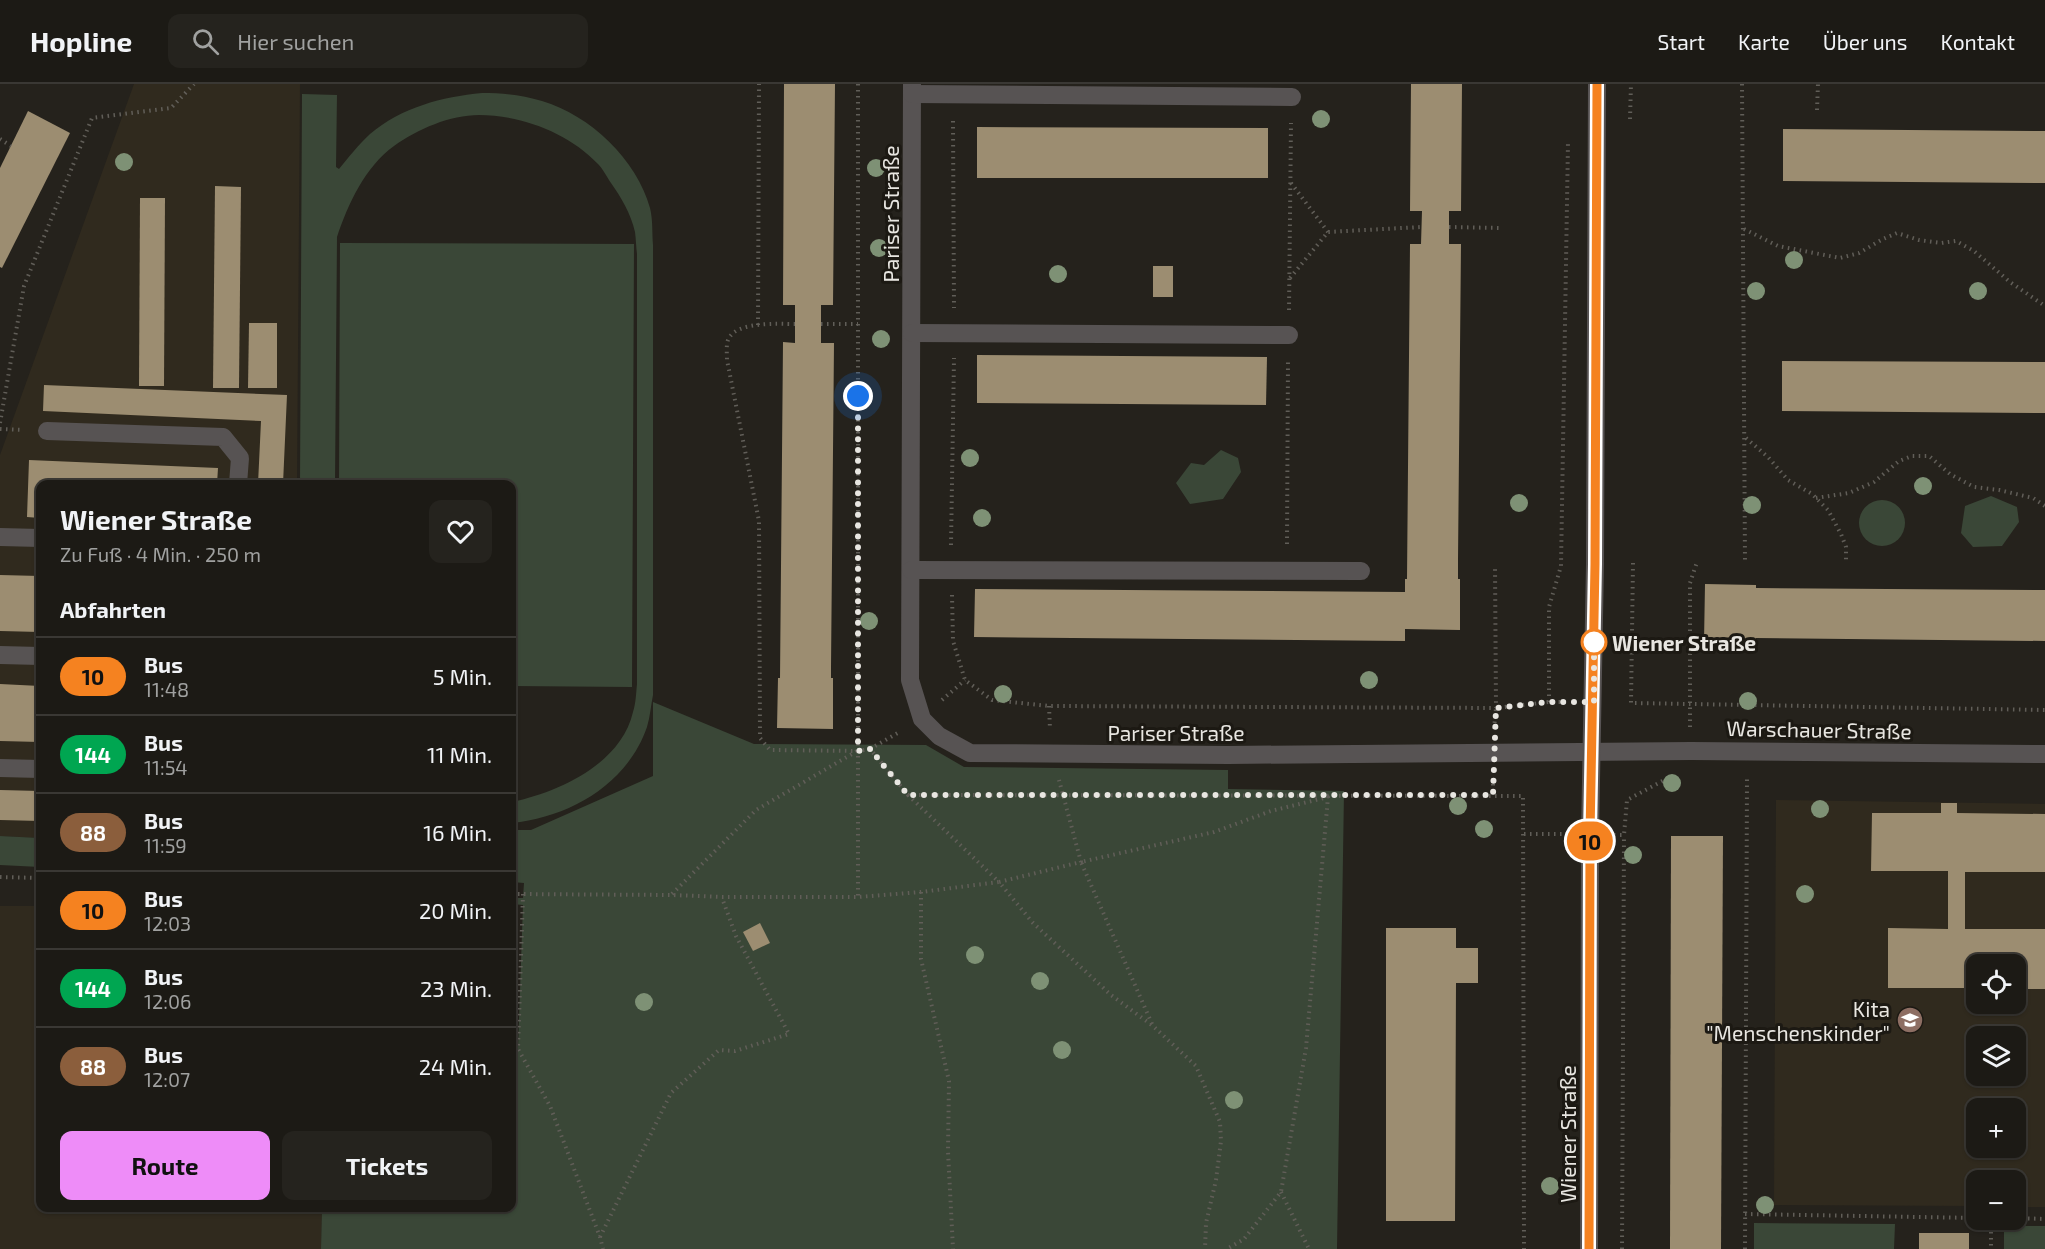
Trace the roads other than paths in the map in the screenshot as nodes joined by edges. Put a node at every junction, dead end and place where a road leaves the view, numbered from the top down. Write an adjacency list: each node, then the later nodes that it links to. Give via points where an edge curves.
1 (1597, 84): 14 (street, Wiener Straße)
2 (912, 89): 3 (street, Pariser Straße); 4 (street, Pariser Straße)
3 (1292, 97)
4 (912, 333): 5 (street); 10 (street, Pariser Straße)
5 (1289, 335)
6 (46, 431): 7 (street, via 223,437 240,458)
7 (238, 480)
8 (0, 537): 9 (street)
9 (36, 538)
10 (911, 570): 11 (street); 14 (street, Pariser Straße, via 910,680 922,719 939,736 970,753)
11 (1361, 571)
12 (0, 655): 13 (street)
13 (36, 656)
14 (1592, 753): 15 (street, Warschauer Straße); 18 (street, Wiener Straße)
15 (2045, 754)
16 (0, 768): 17 (street)
17 (36, 769)
18 (1589, 1249)

